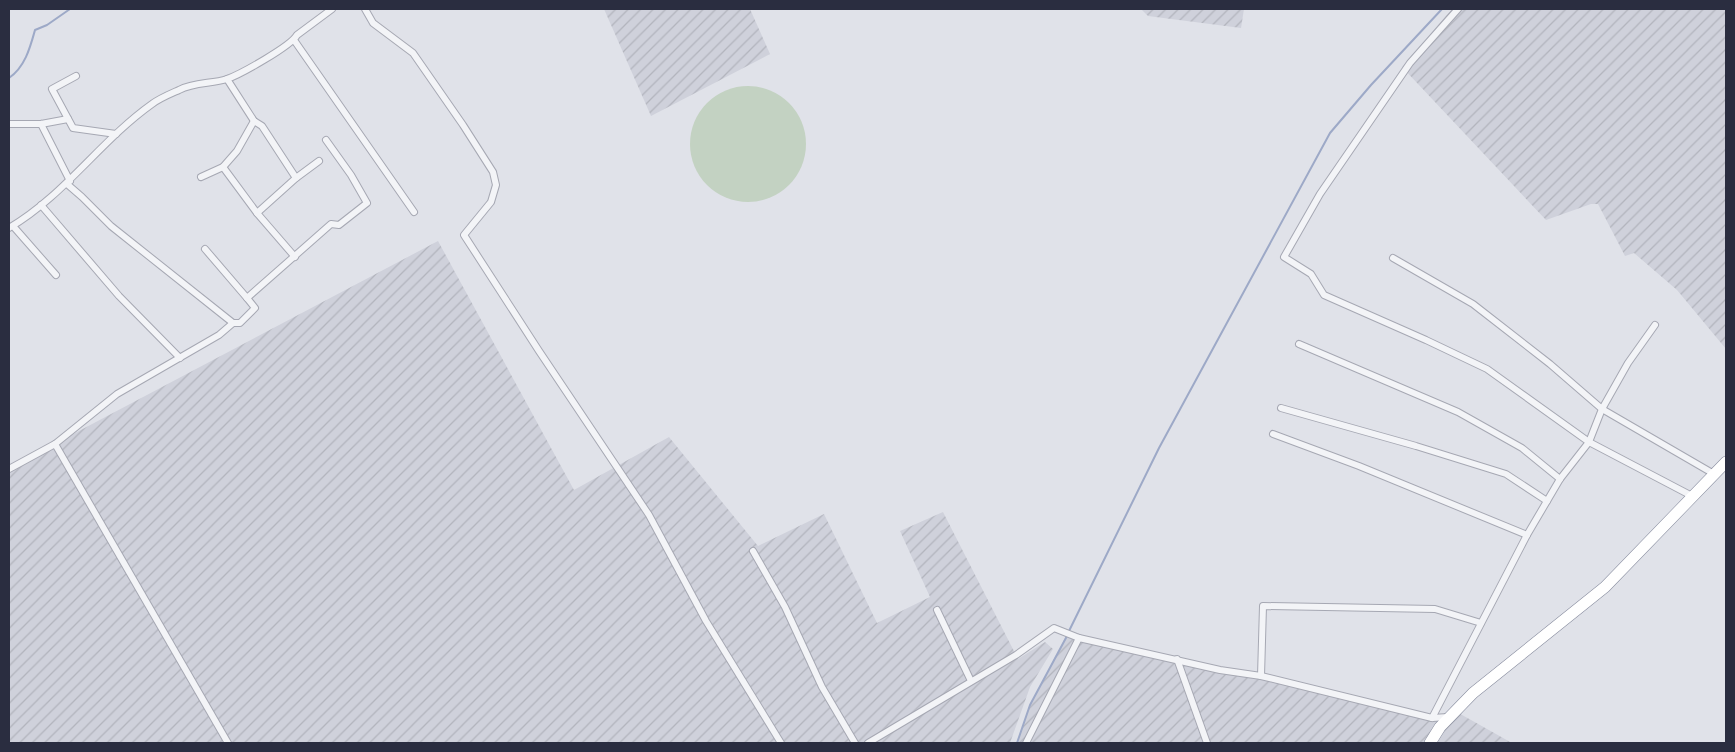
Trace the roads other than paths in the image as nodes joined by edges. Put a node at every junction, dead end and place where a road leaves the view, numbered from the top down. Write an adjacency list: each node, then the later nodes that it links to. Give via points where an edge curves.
1 (332, 9): 4 (street)
2 (365, 9): 53 (street, via 373,23 413,53 492,172 496,185 491,202 464,235 649,515 706,621)
3 (1458, 9): 34 (street, via 1410,63 1320,194 1284,257 1311,274 1324,295 1487,370)
4 (294, 40): 6 (street); 19 (street)
5 (76, 76): 7 (street, via 52,89)
6 (226, 79): 8 (street); 11 (street, via 182,88 153,104)
7 (68, 119): 10 (street); 11 (street, via 73,128)
8 (254, 121): 14 (street); 16 (street, via 262,126)
9 (9, 124): 10 (street)
10 (41, 124): 17 (street)
11 (116, 134): 17 (street)
12 (326, 140): 23 (street, via 367,203 339,225 331,224)
13 (319, 162): 16 (street)
14 (223, 167): 15 (street); 20 (street)
15 (201, 177)
16 (296, 178): 20 (street)
17 (68, 183): 18 (street); 27 (street, via 111,226)
18 (41, 205): 21 (street); 30 (street, via 119,296)
19 (414, 212)
20 (257, 213): 23 (street)
21 (11, 227): 25 (street)
22 (205, 249): 26 (street)
23 (295, 257): 26 (street)
24 (1393, 258): 32 (street, via 1474,304)
25 (56, 275)
26 (247, 298): 27 (street, via 255,308 240,323)
27 (233, 323): 30 (street)
28 (1655, 324): 32 (street)
29 (1299, 344): 39 (street, via 1458,412 1522,448)
30 (180, 358): 35 (street, via 117,394)
31 (1281, 408): 41 (street, via 1506,474)
32 (1602, 409): 34 (street); 38 (street)
33 (1273, 434): 42 (street)
34 (1589, 442): 39 (street); 40 (street)
35 (55, 444): 37 (street); 52 (street)
36 (1726, 462): 38 (highway)
37 (9, 469)
38 (1714, 474): 40 (highway)
39 (1560, 479): 41 (street)
40 (1692, 496): 50 (highway, via 1605,587 1473,693)
41 (1547, 501): 42 (street)
42 (1527, 535): 45 (street)
43 (753, 550): 54 (street, via 786,608 822,687)
44 (937, 610): 49 (street)
45 (1481, 623): 48 (street, via 1435,609 1263,606); 51 (street)
46 (1079, 638): 47 (street); 49 (street, via 1054,628); 56 (street)
47 (1177, 659): 48 (street); 57 (street)
48 (1261, 676): 51 (street)
49 (971, 681): 55 (street)
50 (1449, 717): 51 (street); 58 (highway)
51 (1432, 718)
52 (228, 743)
53 (781, 743)
54 (855, 743)
55 (868, 743)
56 (1026, 743)
57 (1207, 743)
58 (1430, 743)

